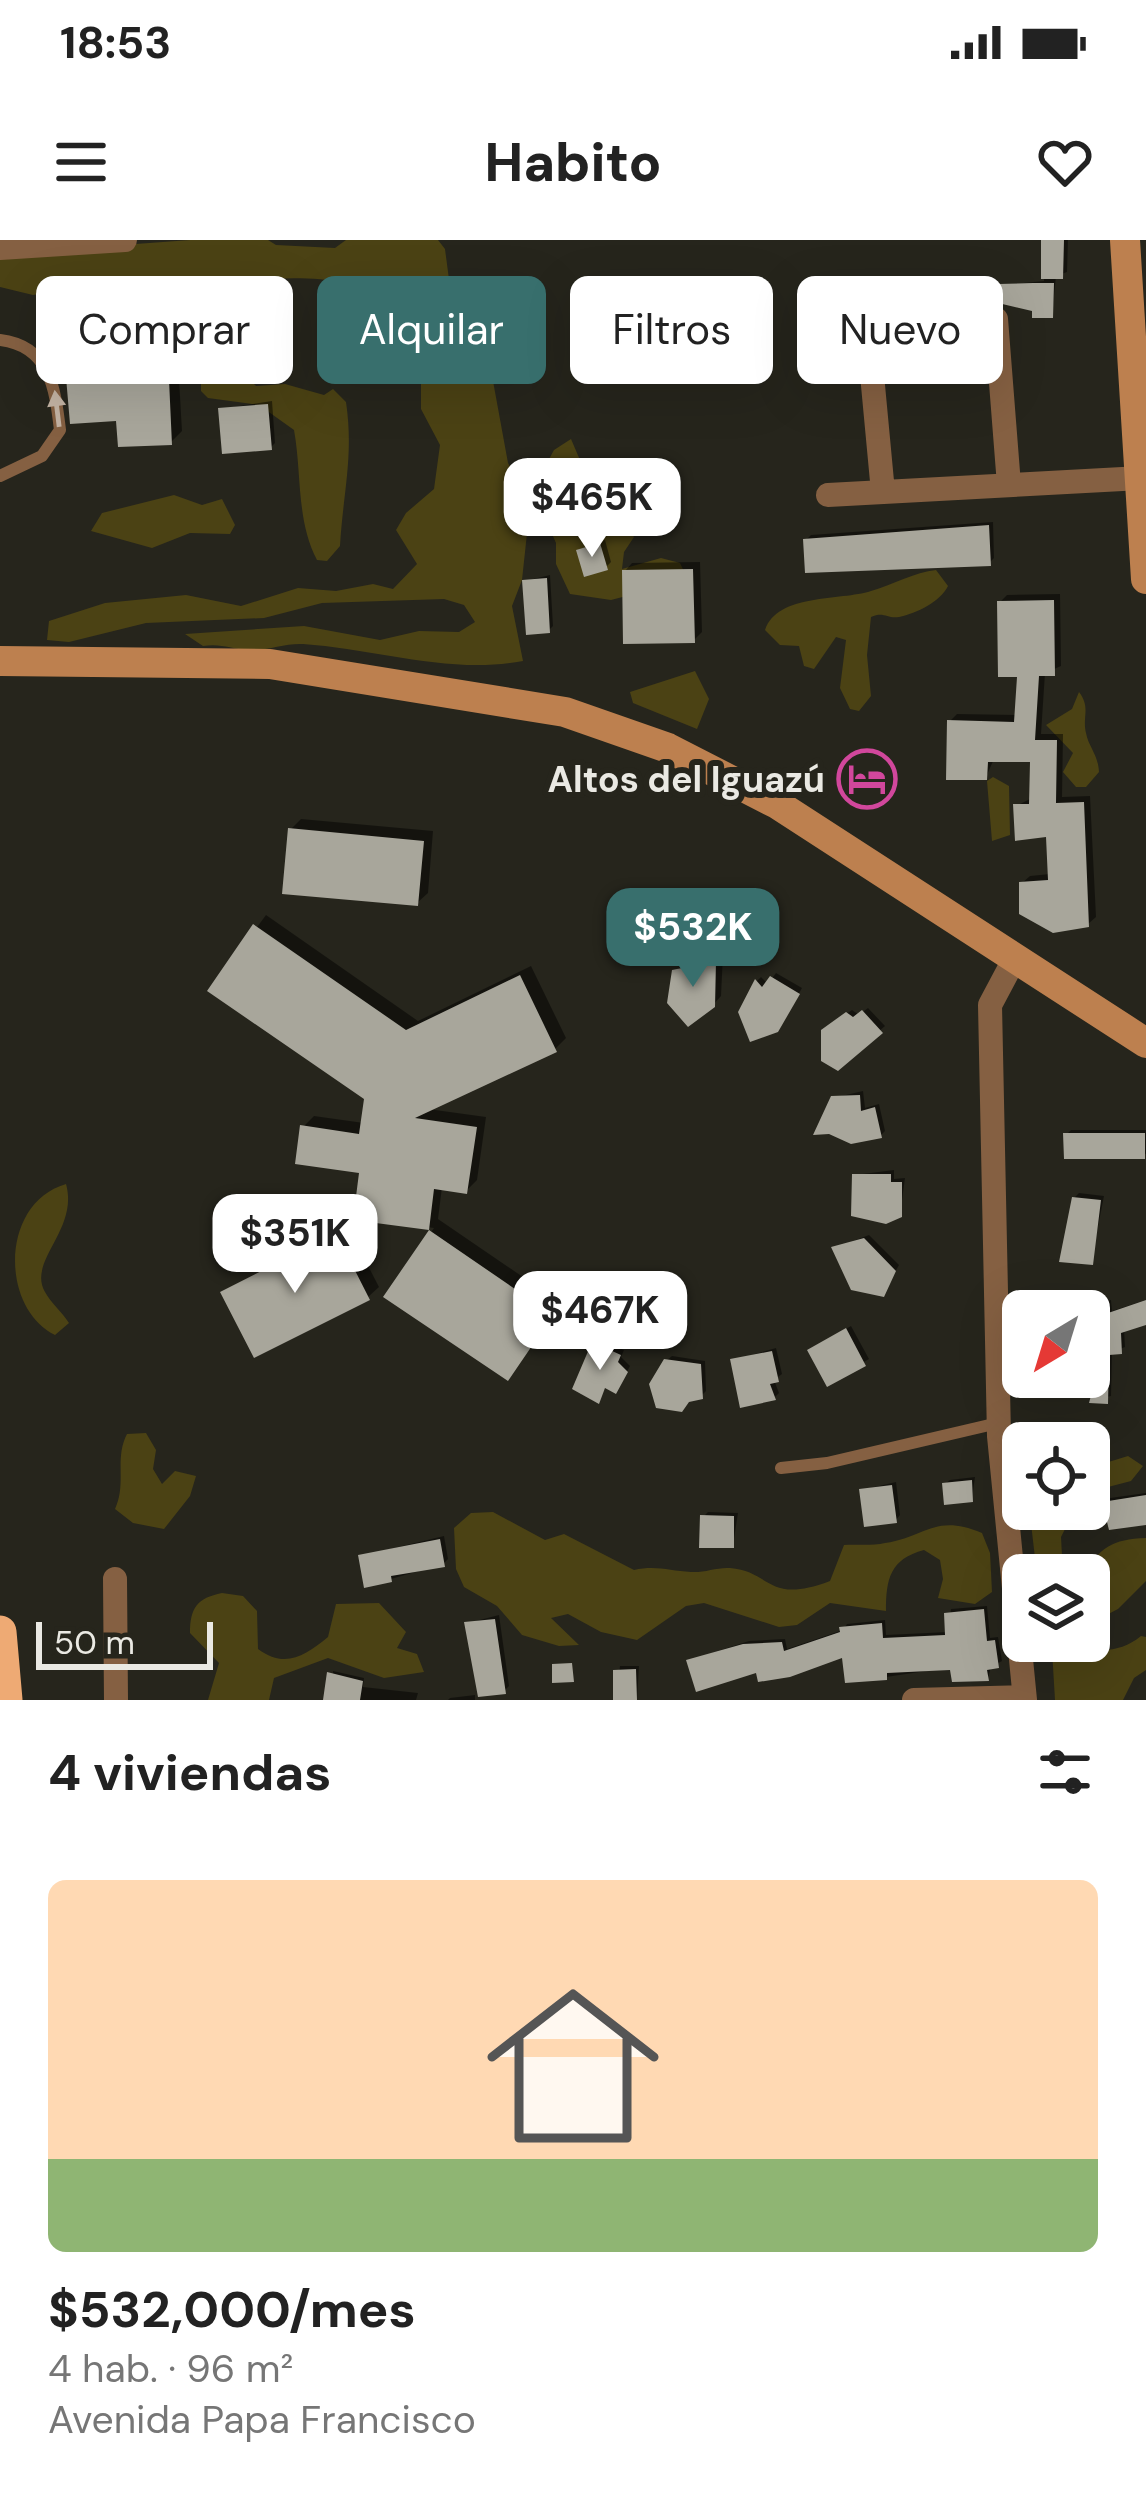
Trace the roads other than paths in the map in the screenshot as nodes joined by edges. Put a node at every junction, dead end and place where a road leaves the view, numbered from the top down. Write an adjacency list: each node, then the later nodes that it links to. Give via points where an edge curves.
1 (125, 240): 3 (street)
2 (1125, 240): 8 (main road)
3 (0, 248)
4 (0, 340): 7 (lane, one-way to 4, via 42,456 60,430 53,380 37,354)
5 (873, 384): 10 (street)
6 (1001, 384): 9 (street)
7 (0, 476)
8 (1141, 478): 9 (street); 12 (main road)
9 (1009, 485): 10 (street)
10 (883, 492): 11 (street)
11 (828, 495)
12 (1146, 579)
13 (0, 661): 14 (main road, via 270,664 565,712 668,748 777,804)
14 (1015, 958): 15 (main road); 16 (street, via 990,1005)
15 (1146, 1043)
16 (999, 1422): 17 (lane); 20 (street)
17 (781, 1468)
18 (115, 1579): 22 (street)
19 (0, 1632): 21 (highway)
20 (1025, 1699): 23 (street)
21 (6, 1700)
22 (116, 1700)
23 (914, 1700)

